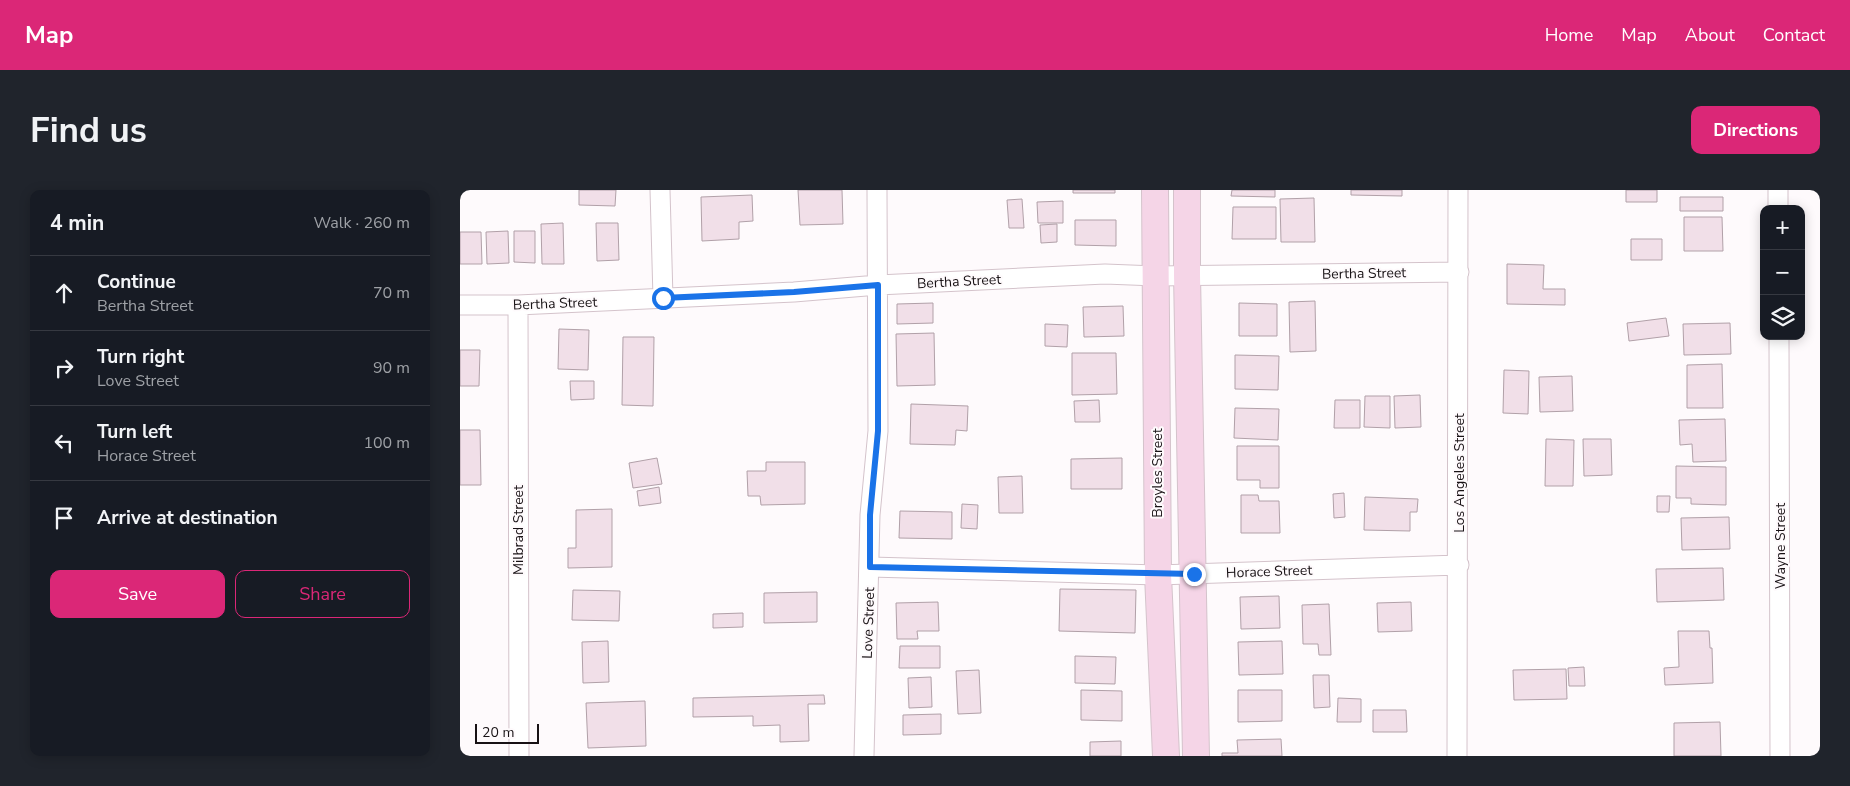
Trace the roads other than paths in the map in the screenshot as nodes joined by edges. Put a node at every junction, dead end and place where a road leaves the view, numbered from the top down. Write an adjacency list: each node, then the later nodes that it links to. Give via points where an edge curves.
1 (660, 190): 12 (street)
2 (877, 190): 11 (street, Love Street)
3 (1155, 190): 10 (main road, Broyles Street)
4 (1187, 190): 9 (main road)
5 (1458, 190): 8 (street, Los Angeles Street)
6 (1778, 190): 7 (street)
7 (1778, 205)
8 (1458, 272): 9 (street, Bertha Street); 16 (street, Los Angeles Street)
9 (1187, 275): 10 (street, Bertha Street); 19 (main road)
10 (1156, 276): 11 (street, Bertha Street, via 1105,274); 18 (main road, Broyles Street)
11 (878, 285): 12 (street, Bertha Street); 17 (street, Love Street, via 878,431 870,515)
12 (663, 298): 14 (street, Bertha Street)
13 (460, 305): 14 (street, Bertha Street)
14 (518, 305): 20 (street, Milbrad Street)
15 (1779, 340): 25 (street, Wayne Street)
16 (1459, 565): 19 (street, Horace Street); 24 (street, Los Angeles Street)
17 (870, 567): 18 (street, Horace Street); 21 (street, Love Street)
18 (1158, 574): 19 (street, Horace Street); 22 (main road, Broyles Street)
19 (1194, 574): 23 (main road)
20 (519, 756)
21 (864, 756)
22 (1166, 756)
23 (1196, 756)
24 (1457, 756)
25 (1780, 756)

